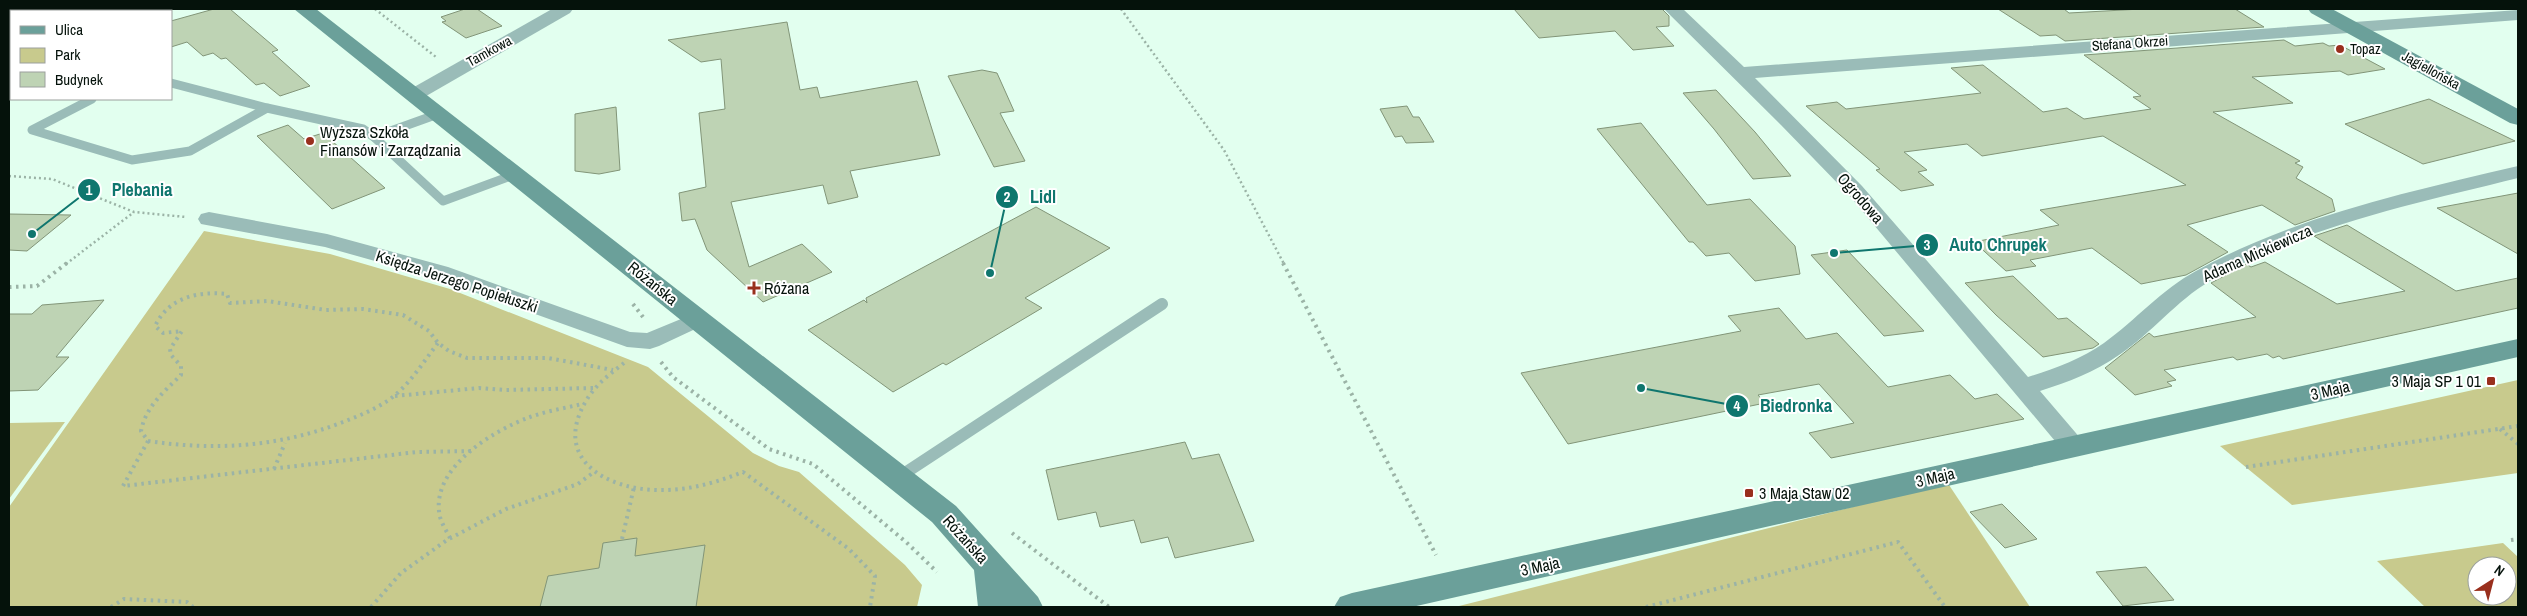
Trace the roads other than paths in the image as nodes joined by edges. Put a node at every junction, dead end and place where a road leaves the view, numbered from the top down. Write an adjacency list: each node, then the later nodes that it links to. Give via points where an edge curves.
1 (304, 9): 9 (street, Różańska)
2 (564, 9): 9 (street, Tamkowa)
3 (1672, 9): 7 (street, Ogrodowa)
4 (2318, 9): 6 (street, Jagiellońska)
5 (2518, 15): 6 (street, Stefana Okrzei)
6 (2350, 26): 7 (street, Stefana Okrzei); 13 (street, Jagiellońska)
7 (1741, 73): 21 (street, Ogrodowa, via 1856,192)
8 (172, 83): 11 (lane)
9 (414, 95): 12 (street, Różańska)
10 (90, 100): 11 (lane, via 32,130 132,160 190,151)
11 (267, 108): 14 (lane, via 363,129)
12 (438, 114): 14 (lane); 16 (street, Różańska)
13 (2518, 118)
14 (374, 137): 16 (lane, via 443,201)
15 (2518, 172): 21 (street, Adama Mickiewicza, via 2384,205 2331,221 2256,251 2183,288 2112,348 2088,363)
16 (516, 174): 19 (street, Różańska)
17 (210, 219): 19 (street, Księdza Jerzego Popiełuszki, via 327,242 440,272 628,339 650,341)
18 (1162, 304): 23 (lane)
19 (698, 320): 23 (street, Różańska)
20 (2517, 350): 22 (street, 3 Maja)
21 (2022, 388): 22 (street, Ogrodowa)
22 (2074, 446): 27 (street, 3 Maja)
23 (899, 477): 24 (street, Różańska, via 944,514 979,550)
24 (991, 568): 25 (street, Różańska); 26 (street, Różańska)
25 (995, 607)
26 (1026, 607)
27 (1352, 607)

